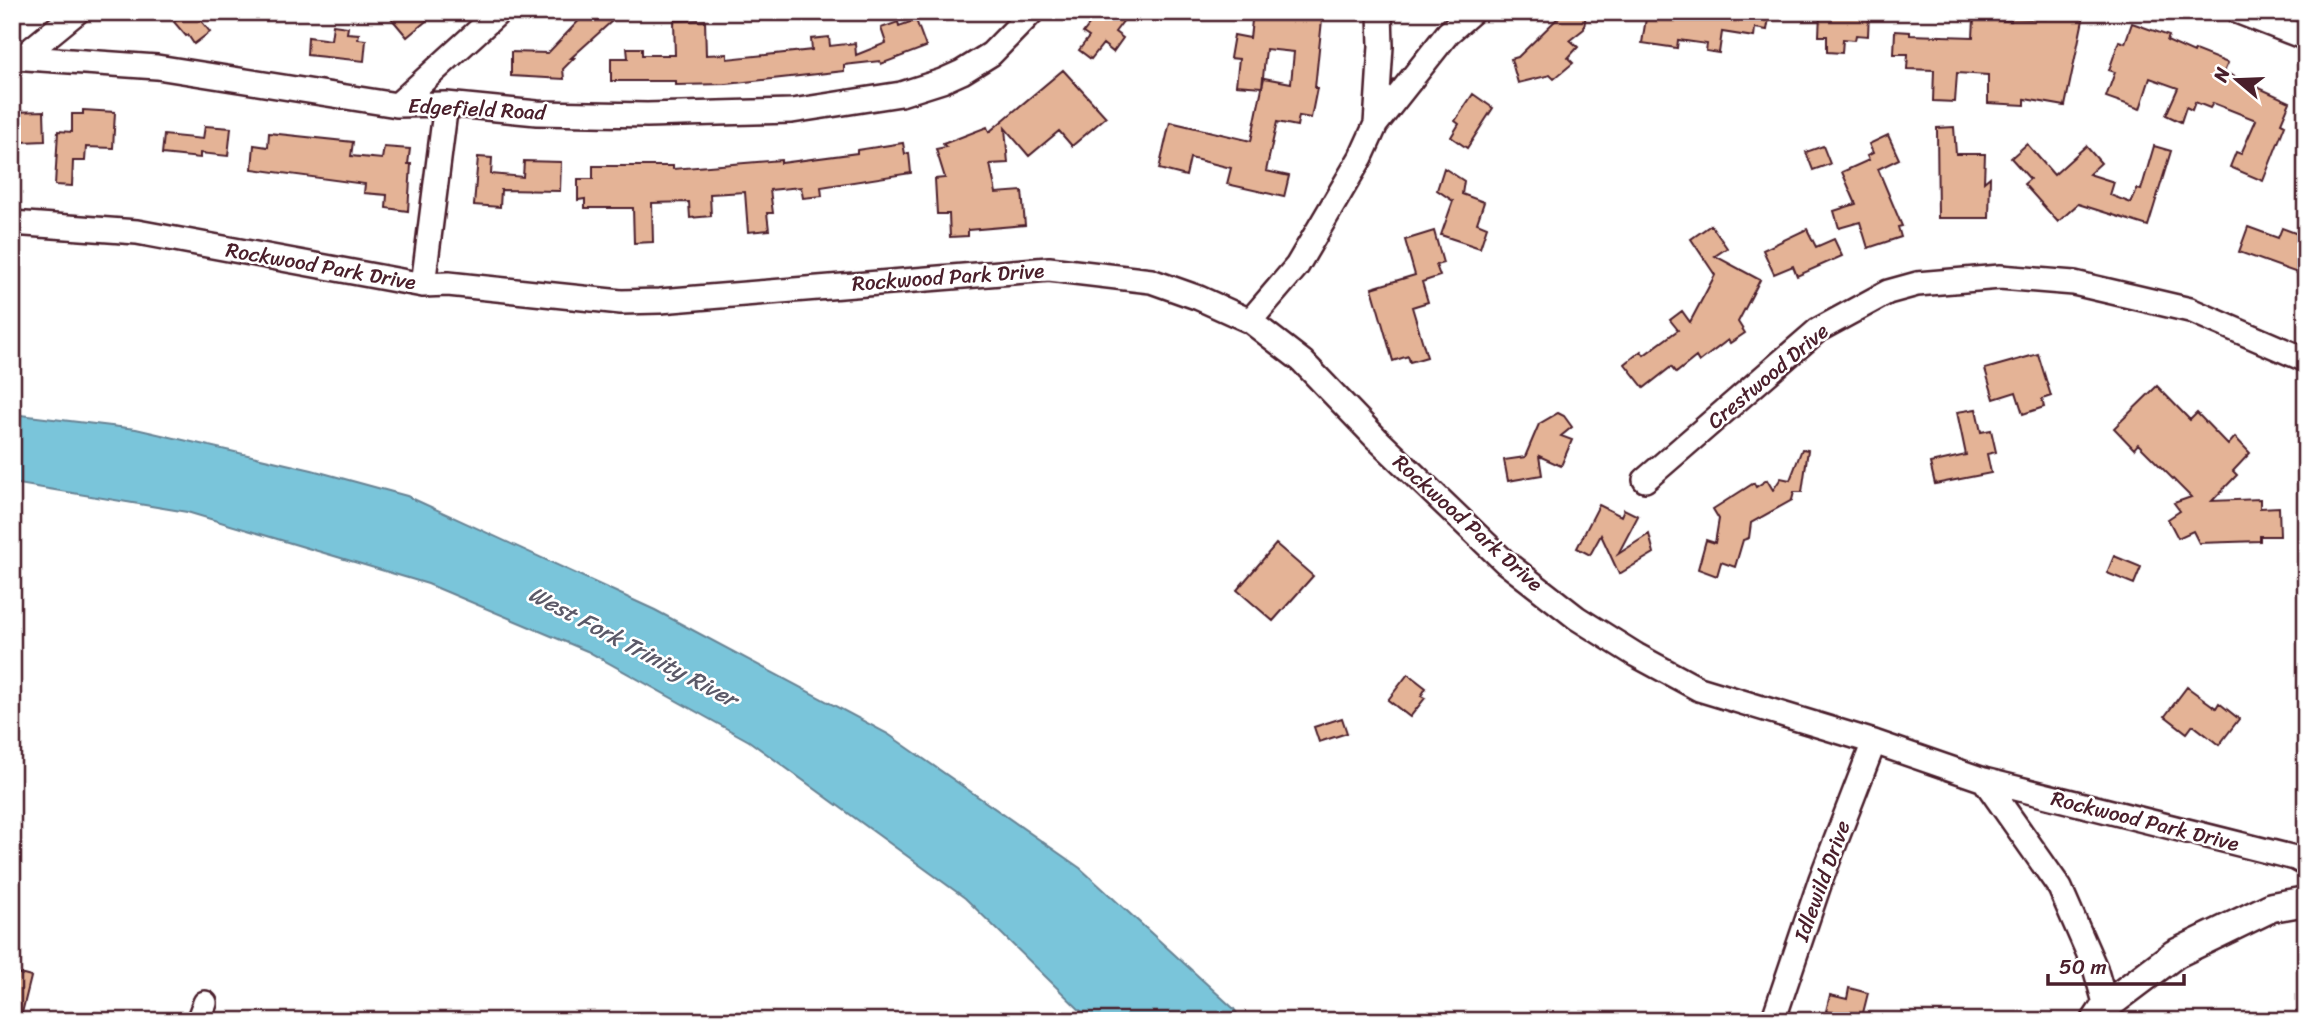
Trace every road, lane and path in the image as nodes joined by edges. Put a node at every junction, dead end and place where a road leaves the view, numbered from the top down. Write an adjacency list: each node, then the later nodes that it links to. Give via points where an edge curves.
1 (77, 12): 8 (street)
2 (499, 12): 10 (street)
3 (1032, 12): 9 (street, Edgefield Road, via 991,54 942,81 901,94 792,111 647,116 537,113)
4 (1380, 12): 11 (street)
5 (1472, 12): 11 (street, via 1448,33)
6 (2239, 12): 7 (street)
7 (2306, 38)
8 (17, 57): 10 (street, Edgefield Road, via 157,67)
9 (446, 104): 10 (street, Edgefield Road); 13 (street)
10 (397, 105)
11 (1376, 124): 14 (street, via 1297,266)
12 (12, 223): 13 (street, Rockwood Park Drive, via 137,232)
13 (424, 285): 14 (street, Rockwood Park Drive, via 621,302 1049,269 1151,281)
14 (1250, 321): 17 (street, Rockwood Park Drive, via 1302,361 1504,562 1577,618 1699,689)
15 (2306, 359): 16 (street, Crestwood Drive, via 2190,310 2074,283 2000,277 1917,284 1888,292 1818,330)
16 (1645, 480)
17 (1874, 742): 18 (street, Rockwood Park Drive); 22 (street, Idlewild Drive)
18 (1984, 780): 19 (street, Rockwood Park Drive); 21 (street, via 2060,888 2095,968)
19 (2306, 864)
20 (2306, 901): 21 (main road, via 2272,907 2175,954)
21 (2101, 1013)
22 (1773, 1021)

